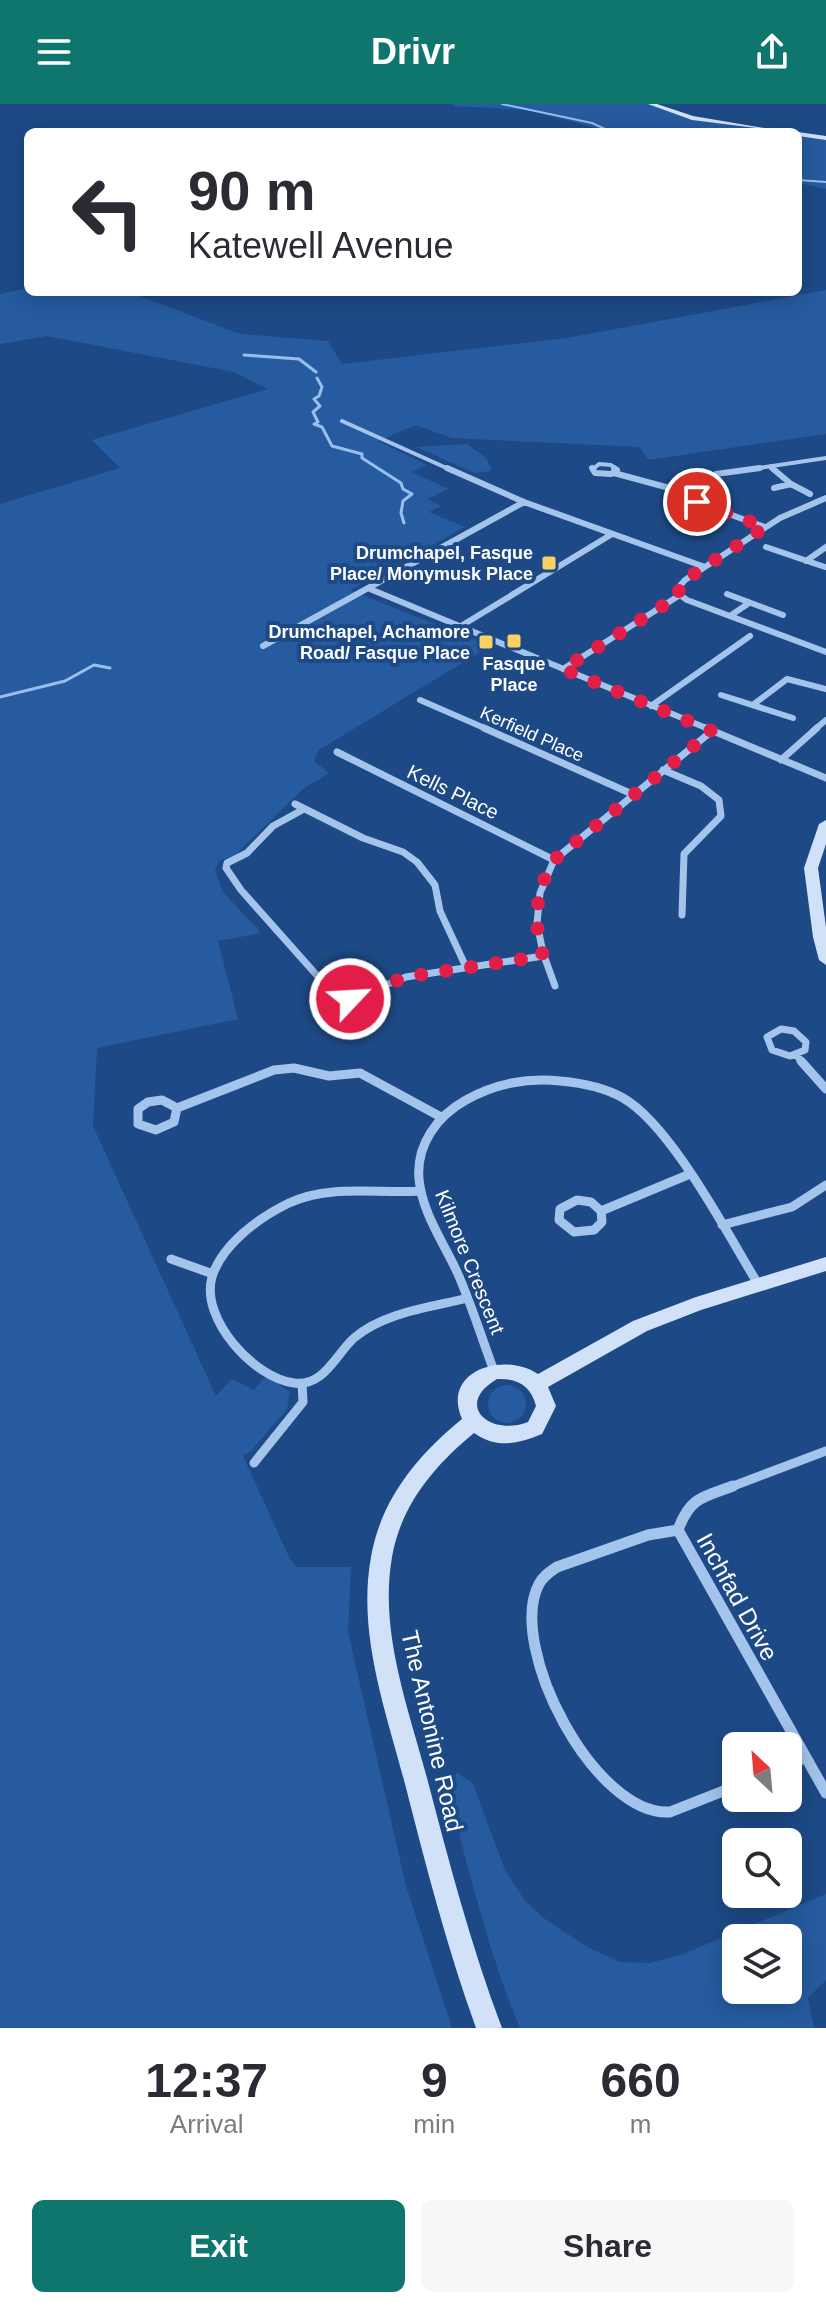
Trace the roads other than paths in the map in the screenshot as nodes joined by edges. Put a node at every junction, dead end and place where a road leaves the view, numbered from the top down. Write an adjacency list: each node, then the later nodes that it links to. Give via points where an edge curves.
1 (651, 104): 2 (street, via 692,118)
2 (758, 128)
3 (802, 135): 4 (street)
4 (826, 138)
5 (342, 421): 14 (street)
6 (826, 458): 7 (street)
7 (770, 466): 9 (street); 11 (street, via 716,474)
8 (614, 473): 11 (street)
9 (791, 484): 10 (street); 12 (street)
10 (774, 488)
11 (673, 489): 15 (street)
12 (810, 494)
13 (826, 498): 15 (street)
14 (524, 502): 16 (street); 22 (street)
15 (765, 527): 20 (street)
16 (612, 534): 20 (street); 28 (street)
17 (766, 547): 19 (street)
18 (826, 547): 19 (street)
19 (806, 561): 21 (street)
20 (705, 567): 23 (street, via 680,585)
21 (825, 567)
22 (370, 589): 28 (street); 30 (street)
23 (679, 594): 27 (street); 32 (street)
24 (727, 594): 25 (street)
25 (749, 603): 26 (street); 27 (street)
26 (783, 615)
27 (730, 616): 31 (street)
28 (461, 626): 32 (street)
29 (750, 636): 37 (street)
30 (263, 646)
31 (826, 652)
32 (563, 669): 37 (street)
33 (826, 689): 36 (street, via 787,679)
34 (721, 695): 36 (street)
35 (420, 700): 45 (street, Kerfield Place)
36 (754, 704): 38 (street)
37 (651, 706): 40 (street)
38 (793, 718)
39 (826, 720): 42 (street)
40 (712, 731): 42 (street); 43 (street)
41 (337, 752): 49 (street, Kells Place)
42 (781, 760): 44 (street)
43 (663, 770): 45 (street); 50 (street, via 719,800 721,816 684,854)
44 (826, 778)
45 (632, 794): 49 (street)
46 (295, 804): 47 (street)
47 (304, 809): 53 (street, via 417,862 435,885 440,911); 53 (street, via 273,826 226,868 337,998 350,999 406,977)
48 (826, 824): 52 (street, via 811,868)
49 (554, 860): 51 (street, via 536,909)
50 (682, 915)
51 (543, 956): 53 (street); 54 (street)
52 (826, 960)
53 (466, 967)
54 (555, 986)
55 (796, 1055): 55 (street, via 772,1050 767,1037 781,1029 799,1034 807,1046); 56 (street)
56 (826, 1089)
57 (177, 1108): 57 (street, via 177,1118 163,1129 149,1130 136,1119 138,1109 148,1102 168,1101); 58 (street, via 274,1070 294,1068 329,1076 365,1075)
58 (441, 1117): 59 (street, Kilmore Crescent, via 506,1083 586,1084 649,1116); 61 (street, Kilmore Crescent, via 421,1154)
59 (690, 1174): 62 (street); 63 (street, Kilmore Crescent)
60 (826, 1185): 63 (street, via 778,1213)
61 (421, 1191): 66 (street, via 351,1190 292,1202 240,1238); 68 (street, Kilmore Crescent)
62 (601, 1211): 62 (street, via 599,1226 581,1233 568,1229 559,1214 564,1205 577,1200 591,1202)
63 (722, 1225): 67 (street, Kilmore Crescent)
64 (171, 1259): 66 (street)
65 (826, 1264): 67 (street)
66 (213, 1274): 70 (street, via 215,1304 234,1347 267,1370)
67 (758, 1284): 71 (street, via 640,1326)
68 (468, 1298): 69 (street, Kilmore Crescent); 70 (street, via 363,1331 328,1372)
69 (494, 1371): 71 (street, via 513,1371); 72 (street, via 468,1391)
70 (302, 1384): 74 (street, via 303,1402)
71 (537, 1384): 72 (street, via 546,1406 535,1428 510,1438)
72 (473, 1422): 79 (street, The Antonine Road, via 423,1466 405,1493 380,1563 378,1605 383,1647 427,1826)
73 (826, 1451): 75 (street, Inchfad Drive, via 700,1498 685,1510)
74 (254, 1463)
75 (678, 1530): 76 (street, Inchfad Drive); 77 (street, via 648,1535 545,1575 533,1609 540,1667 586,1758 632,1803 675,1812)
76 (804, 1758): 78 (street, Inchfad Drive)
77 (722, 1792)
78 (826, 1793)
79 (489, 2028)

